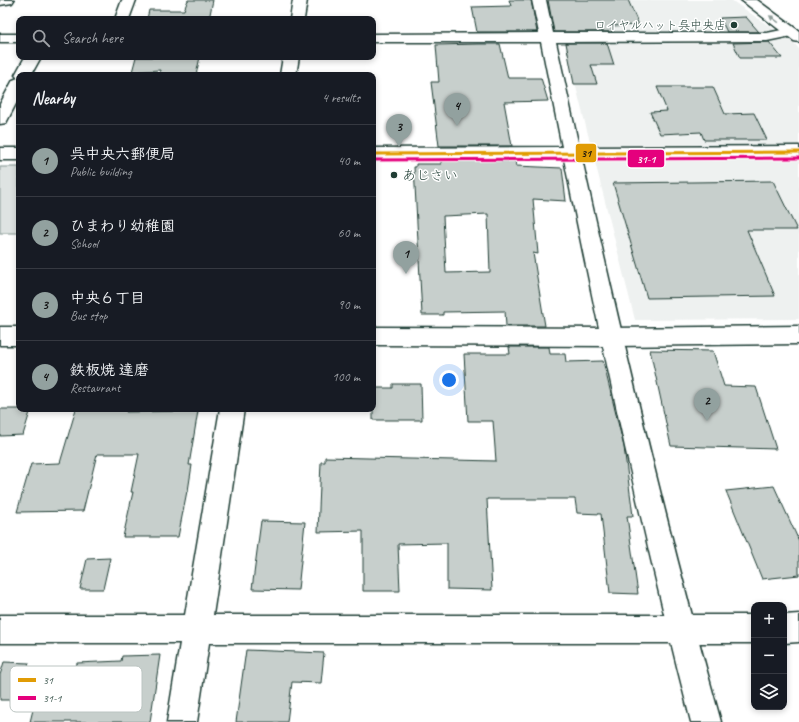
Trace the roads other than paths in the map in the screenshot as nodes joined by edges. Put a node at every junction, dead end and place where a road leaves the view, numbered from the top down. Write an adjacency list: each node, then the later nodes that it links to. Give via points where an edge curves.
1 (7, 0): 6 (street)
2 (129, 0): 7 (street)
3 (300, 0): 8 (street)
4 (539, 0): 13 (street)
5 (748, 0): 9 (street, one-way to 5)
6 (0, 1)
7 (123, 16)
8 (297, 16)
9 (795, 35): 13 (street, via 767,38)
10 (0, 38): 11 (street)
11 (16, 38)
12 (376, 38): 13 (street)
13 (547, 38): 21 (street)
14 (31, 60): 16 (street)
15 (290, 60): 17 (street)
16 (25, 72)
17 (288, 72)
18 (16, 89): 19 (street)
19 (0, 118)
20 (799, 152): 21 (street)
21 (572, 153): 24 (street); 29 (street)
22 (0, 154): 23 (street)
23 (16, 154)
24 (376, 154)
25 (799, 335): 29 (street)
26 (0, 336): 27 (street)
27 (16, 336)
28 (376, 336): 29 (street)
29 (612, 337): 36 (street)
30 (232, 412): 34 (street)
31 (787, 628): 32 (street)
32 (799, 628)
33 (0, 629): 34 (street)
34 (196, 629): 36 (street); 37 (street)
35 (751, 629): 36 (street)
36 (681, 630): 38 (street)
37 (182, 722)
38 (706, 722)

